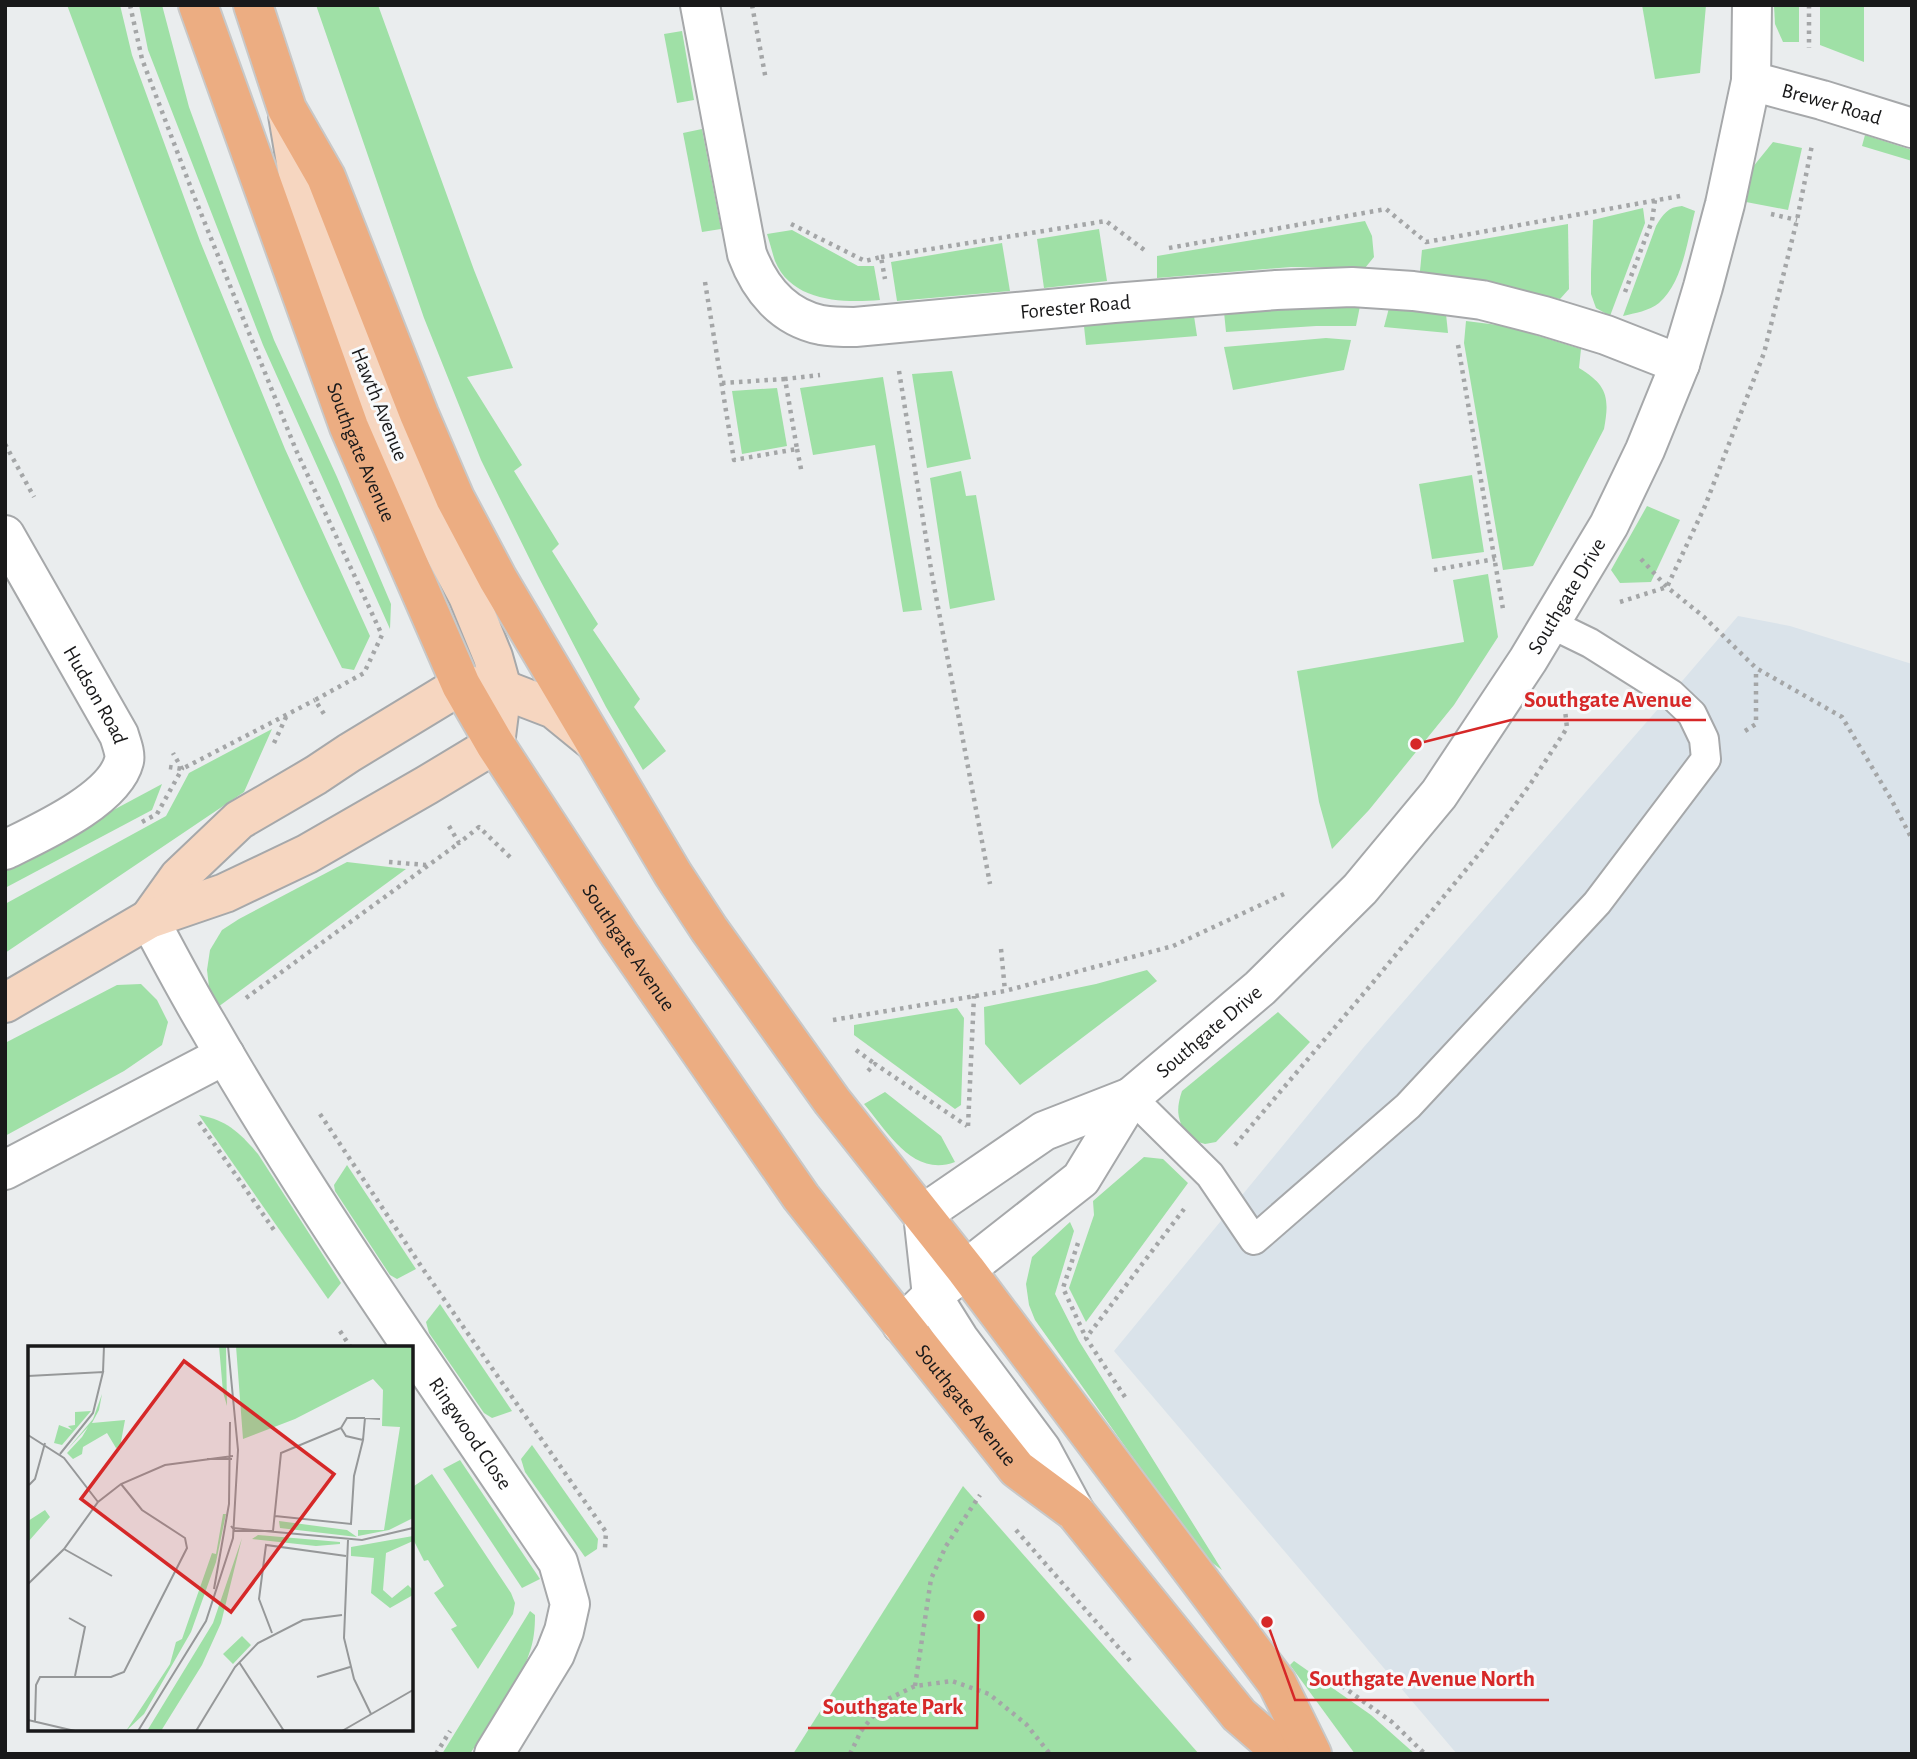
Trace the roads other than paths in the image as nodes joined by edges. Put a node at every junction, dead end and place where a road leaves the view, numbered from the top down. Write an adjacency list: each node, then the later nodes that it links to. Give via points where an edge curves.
1 (198, 5): 11 (main road, Southgate Avenue, via 349,427)
2 (253, 5): 6 (main road)
3 (700, 5): 8 (street, Forester Road, via 744,243 754,274 766,291 798,317 821,325 892,325 1114,303 1352,287 1482,300 1609,337)
4 (1752, 5): 5 (street, Southgate Drive)
5 (1751, 81): 7 (street, Brewer Road); 8 (street, Southgate Drive, via 1725,204)
6 (287, 109): 12 (street, Hawth Avenue, via 300,186 358,352 435,534 468,596); 13 (main road, via 326,177 455,498)
7 (1912, 128)
8 (1680, 364): 10 (street, Southgate Drive, via 1609,525)
9 (5, 535): 15 (street, Hudson Road, via 119,735 125,759 113,783 89,804)
10 (1551, 624): 19 (street, Southgate Drive, via 1439,794 1360,889 1260,988); 19 (lane, via 1671,694 1692,714 1704,739 1706,759 1597,903 1408,1106 1254,1240 1210,1175)
11 (461, 685): 12 (street); 14 (main road, Southgate Avenue); 16 (street, via 239,820 178,877)
12 (502, 689): 13 (street, via 554,709); 14 (street, Hawth Avenue)
13 (594, 742): 21 (main road, via 709,929 832,1101)
14 (495, 744): 16 (street, via 307,854 225,893); 24 (main road, Southgate Avenue, via 619,934 801,1197)
15 (5, 850)
16 (149, 919): 17 (street); 18 (street, Ringwood Close)
17 (5, 1003)
18 (216, 1040): 20 (street, via 172,1083); 25 (street, Ringwood Close)
19 (1131, 1097): 21 (street, Southgate Drive, via 1044,1131); 22 (street, Southgate Drive, via 1081,1179)
20 (5, 1170)
21 (923, 1214): 22 (main road); 23 (street)
22 (966, 1269): 23 (street, Southgate Drive); 30 (main road, via 1277,1683)
23 (932, 1296): 24 (street, Southgate Drive); 27 (street, via 1041,1449)
24 (902, 1325): 27 (main road, Southgate Avenue, via 1017,1469)
25 (412, 1346)
26 (413, 1348): 28 (street, Ringwood Close, via 558,1562 570,1604 555,1654)
27 (1075, 1512): 29 (main road, Southgate Avenue, via 1239,1715)
28 (494, 1754)
29 (1284, 1754)
30 (1311, 1754)

